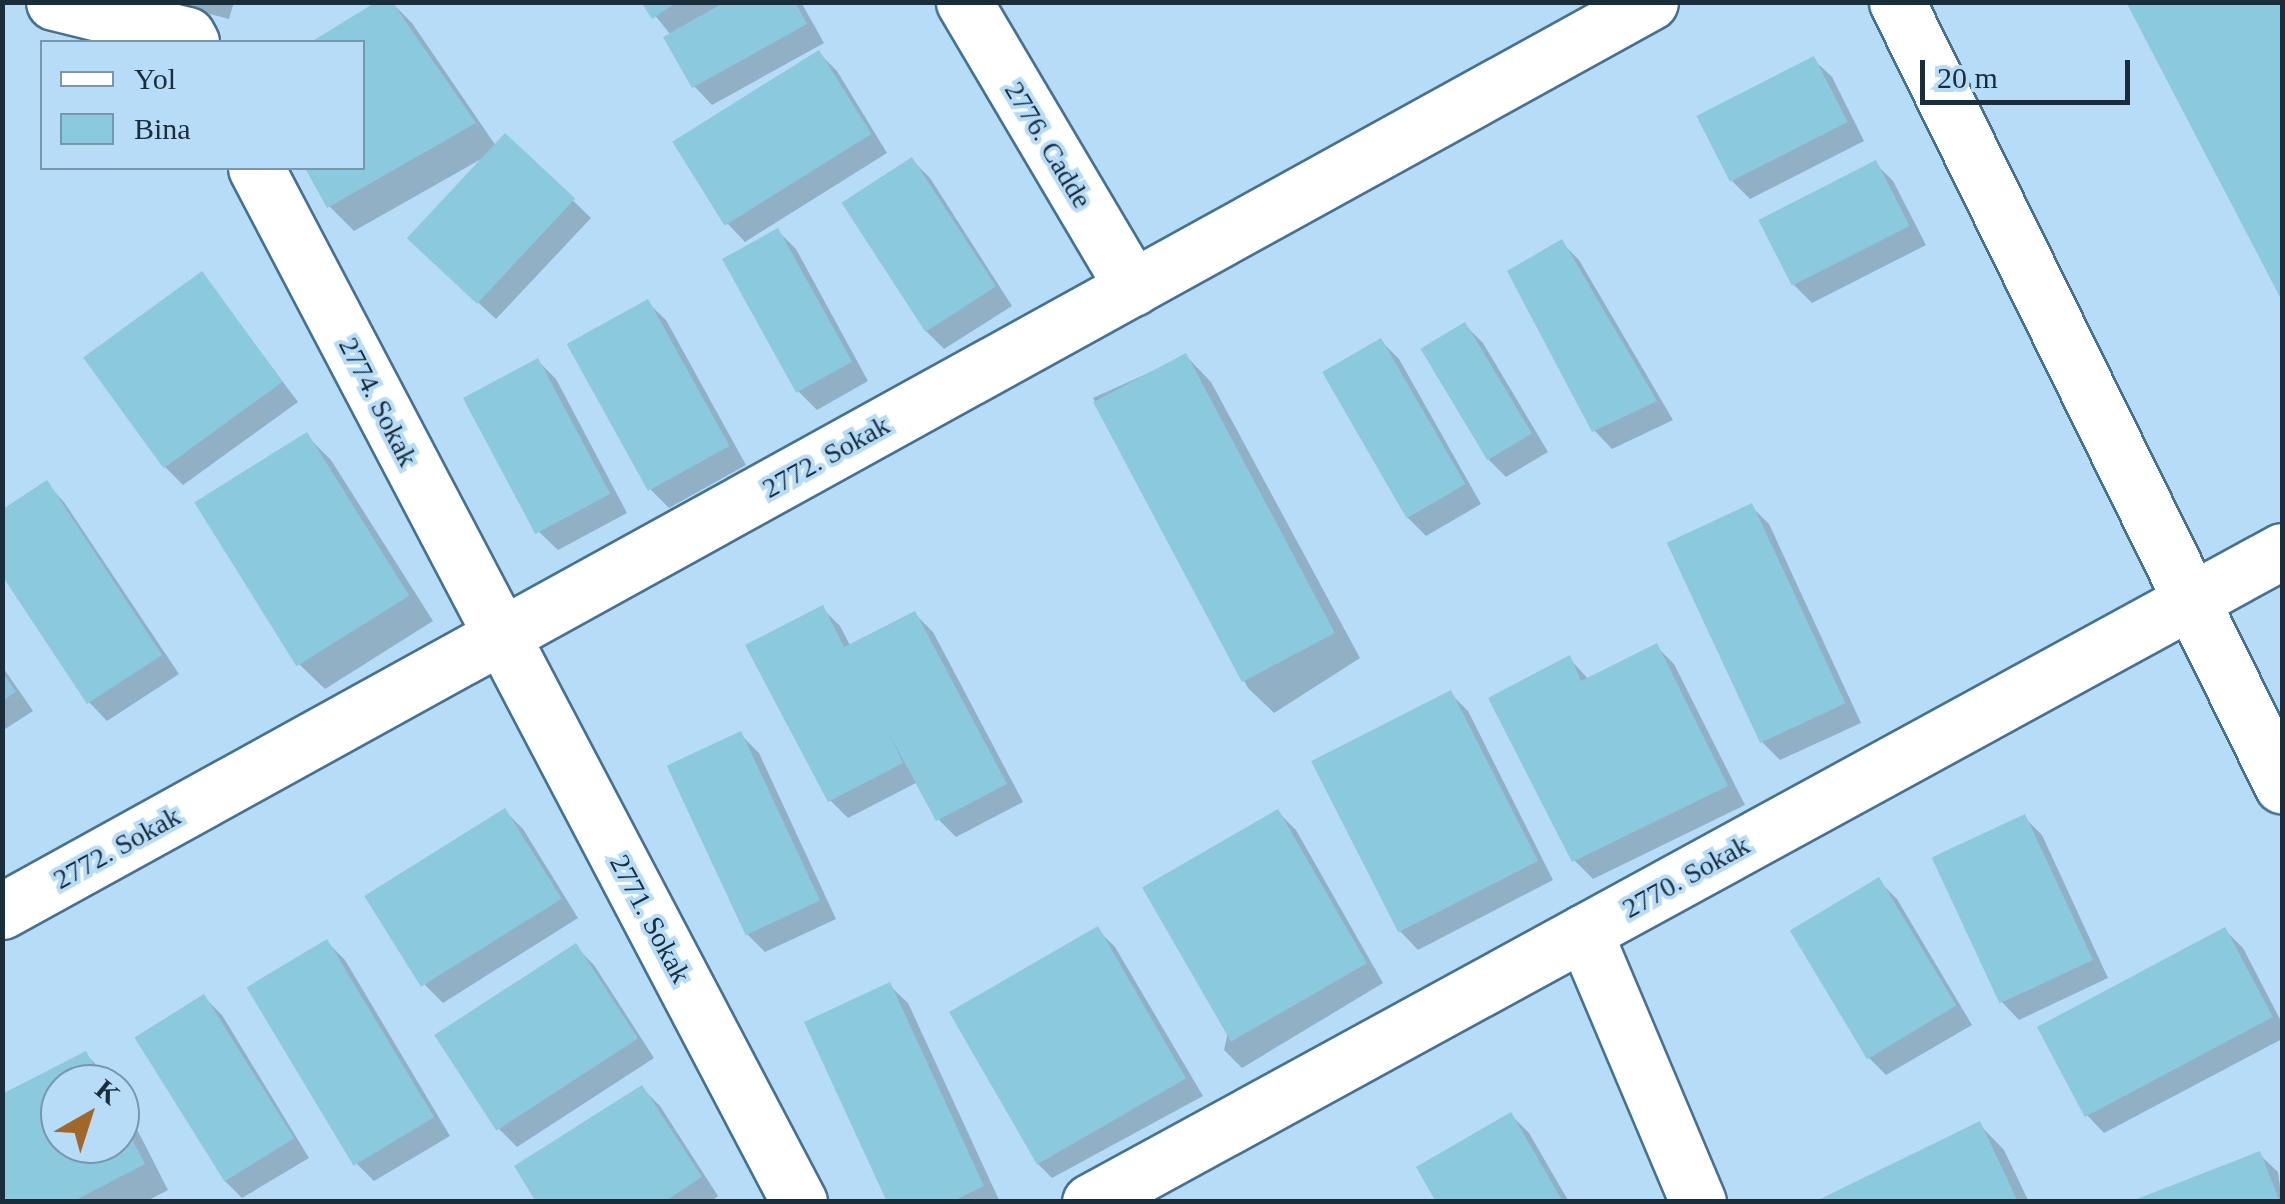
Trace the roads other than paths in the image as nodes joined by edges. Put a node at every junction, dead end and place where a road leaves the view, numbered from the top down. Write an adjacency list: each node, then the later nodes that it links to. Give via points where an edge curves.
1 (54, 2): 5 (street)
2 (964, 2): 7 (street, 2776. Cadde)
3 (1650, 2): 7 (street, 2772. Sokak)
4 (1897, 2): 9 (street)
5 (190, 40)
6 (257, 170): 10 (street, 2774. Sokak)
7 (1133, 288): 10 (street, 2772. Sokak)
8 (2282, 552): 9 (street, 2770. Sokak)
9 (2192, 601): 11 (street); 13 (street, 2770. Sokak)
10 (500, 637): 12 (street, 2772. Sokak); 14 (street, 2771. Sokak)
11 (2282, 785)
12 (2, 911)
13 (1584, 932): 15 (street, 2770. Sokak); 16 (street)
14 (799, 1202)
15 (1090, 1202)
16 (1698, 1202)

